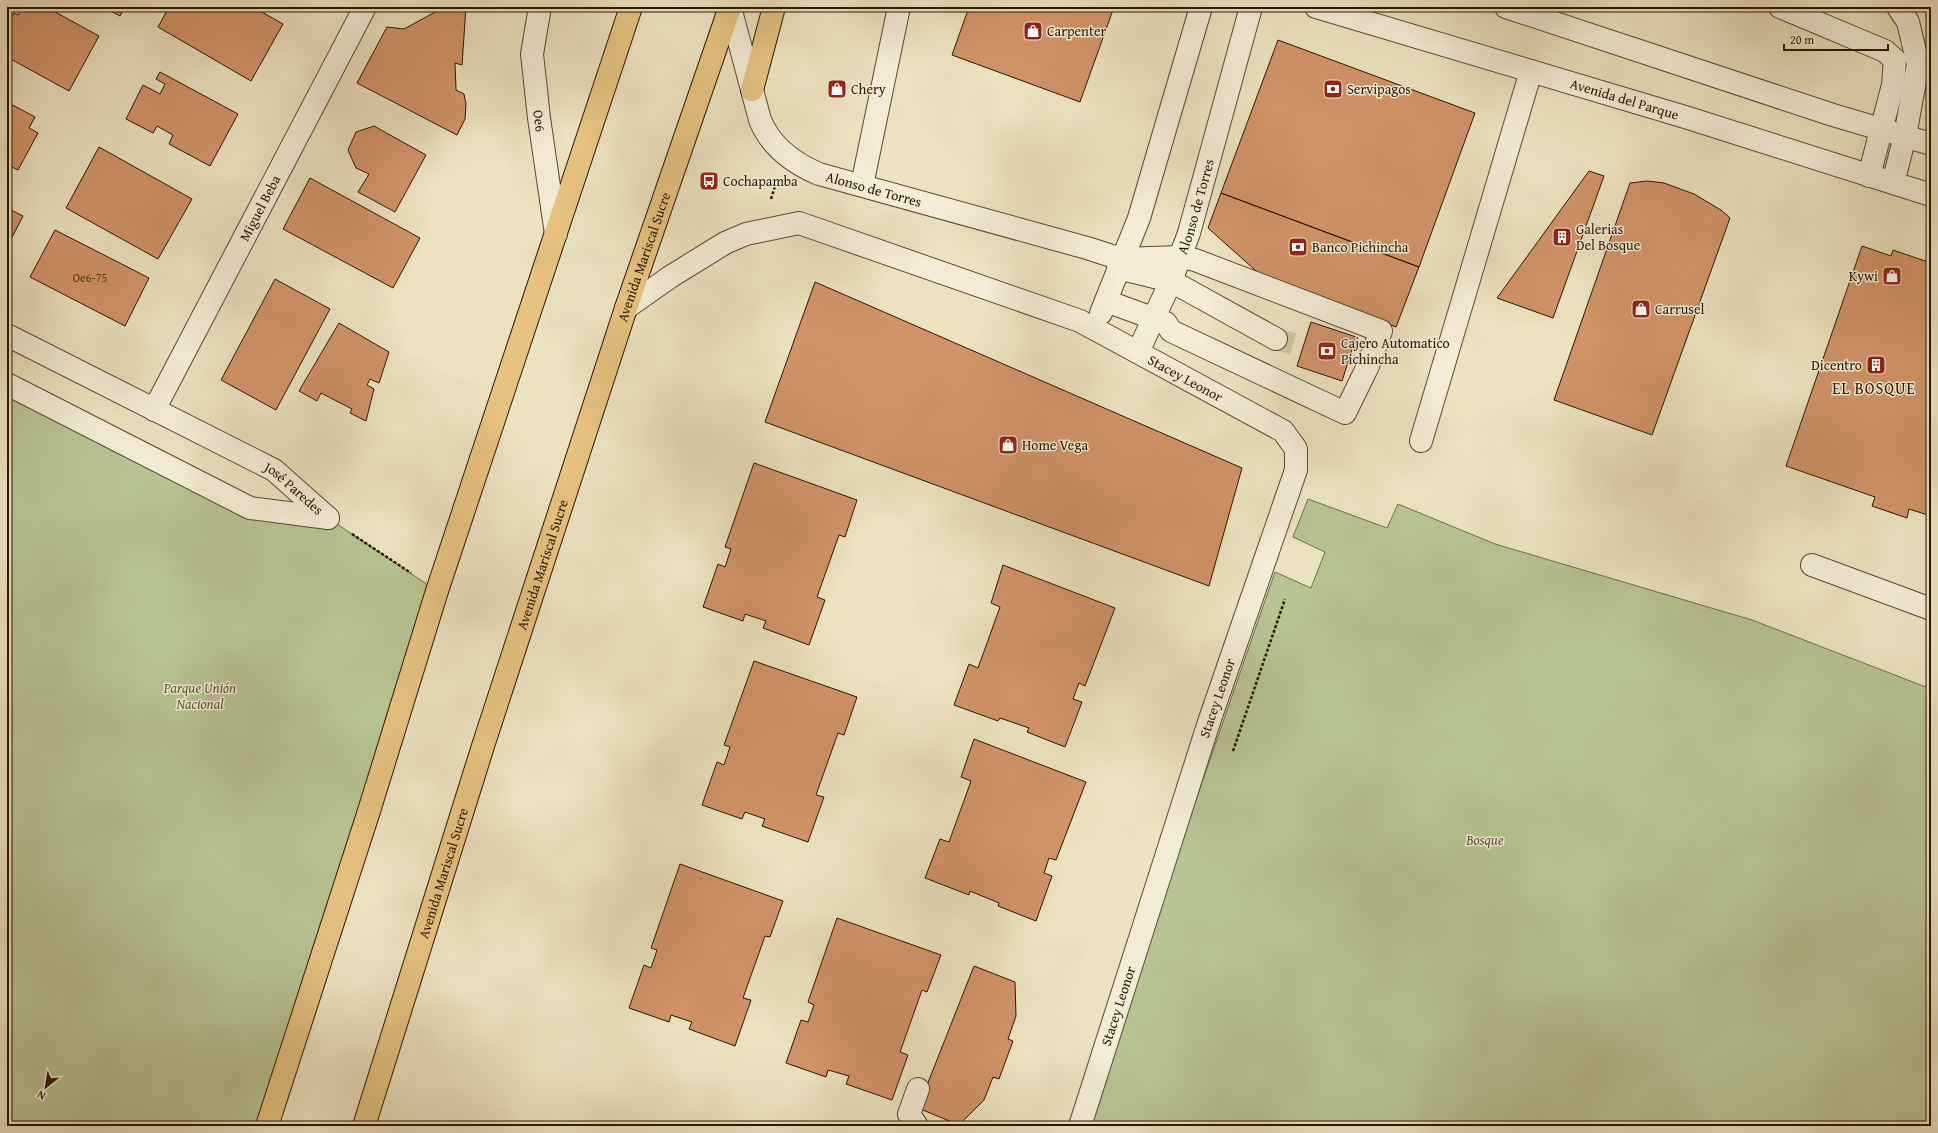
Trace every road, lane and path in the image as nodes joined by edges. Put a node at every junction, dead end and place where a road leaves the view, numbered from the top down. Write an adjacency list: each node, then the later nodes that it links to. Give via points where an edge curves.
1 (365, 7): 36 (street, Miguel Beba)
2 (540, 7): 24 (street, Oe6, via 532,54)
3 (631, 7): 24 (main road)
4 (730, 7): 14 (street, Alonso de Torres); 29 (main road, Avenida Mariscal Sucre)
5 (774, 7): 14 (main road)
6 (899, 7): 21 (street)
7 (1202, 7): 26 (street, via 1139,218)
8 (1251, 7): 25 (street, Alonso de Torres, via 1189,233)
9 (1316, 7): 13 (street, Avenida del Parque)
10 (1506, 7): 15 (street)
11 (1780, 7): 15 (street, via 1885,51 1895,60 1893,85)
12 (1898, 7): 16 (street, via 1908,22 1918,64)
13 (1531, 71): 18 (street, Avenida del Parque); 37 (street)
14 (752, 90): 21 (street, Alonso de Torres, via 760,120 773,145 804,168)
15 (1881, 130): 16 (street); 18 (street)
16 (1905, 136): 17 (street); 20 (street)
17 (1931, 144)
18 (1869, 176): 20 (street, Avenida del Parque)
19 (776, 180): 23 (path)
20 (1893, 183): 22 (street, Avenida del Parque)
21 (862, 185): 26 (street, Alonso de Torres, via 1087,248)
22 (1931, 196)
23 (771, 200)
24 (556, 234): 43 (main road, via 437,591 372,803)
25 (1180, 257): 26 (street); 27 (street, Alonso de Torres); 30 (street, via 1195,260 1381,331 1367,368 1345,413 1171,331 1166,323)
26 (1119, 264): 27 (street, Alonso de Torres); 28 (street)
27 (1171, 281): 30 (street, Alonso de Torres); 33 (street, Alonso de Torres)
28 (1106, 301): 30 (street); 31 (street)
29 (626, 308): 31 (street, via 725,243 758,231 799,223 1080,321); 44 (main road, Avenida Mariscal Sucre, via 483,746)
30 (1154, 317): 34 (street, Alonso de Torres)
31 (1094, 329): 34 (street)
32 (7, 335): 36 (street, José Paredes)
33 (1276, 339)
34 (1138, 352): 46 (street, Stacey Leonor, via 1283,431 1296,448 1296,470 1209,722)
35 (7, 384): 38 (street, José Paredes, via 250,508)
36 (154, 410): 38 (street, José Paredes, via 274,470)
37 (1421, 441)
38 (328, 518): 40 (path)
39 (1812, 565): 41 (street)
40 (412, 574)
41 (1931, 609)
42 (918, 1089): 45 (street, via 909,1114)
43 (267, 1126)
44 (364, 1126)
45 (917, 1126)
46 (1080, 1126)

